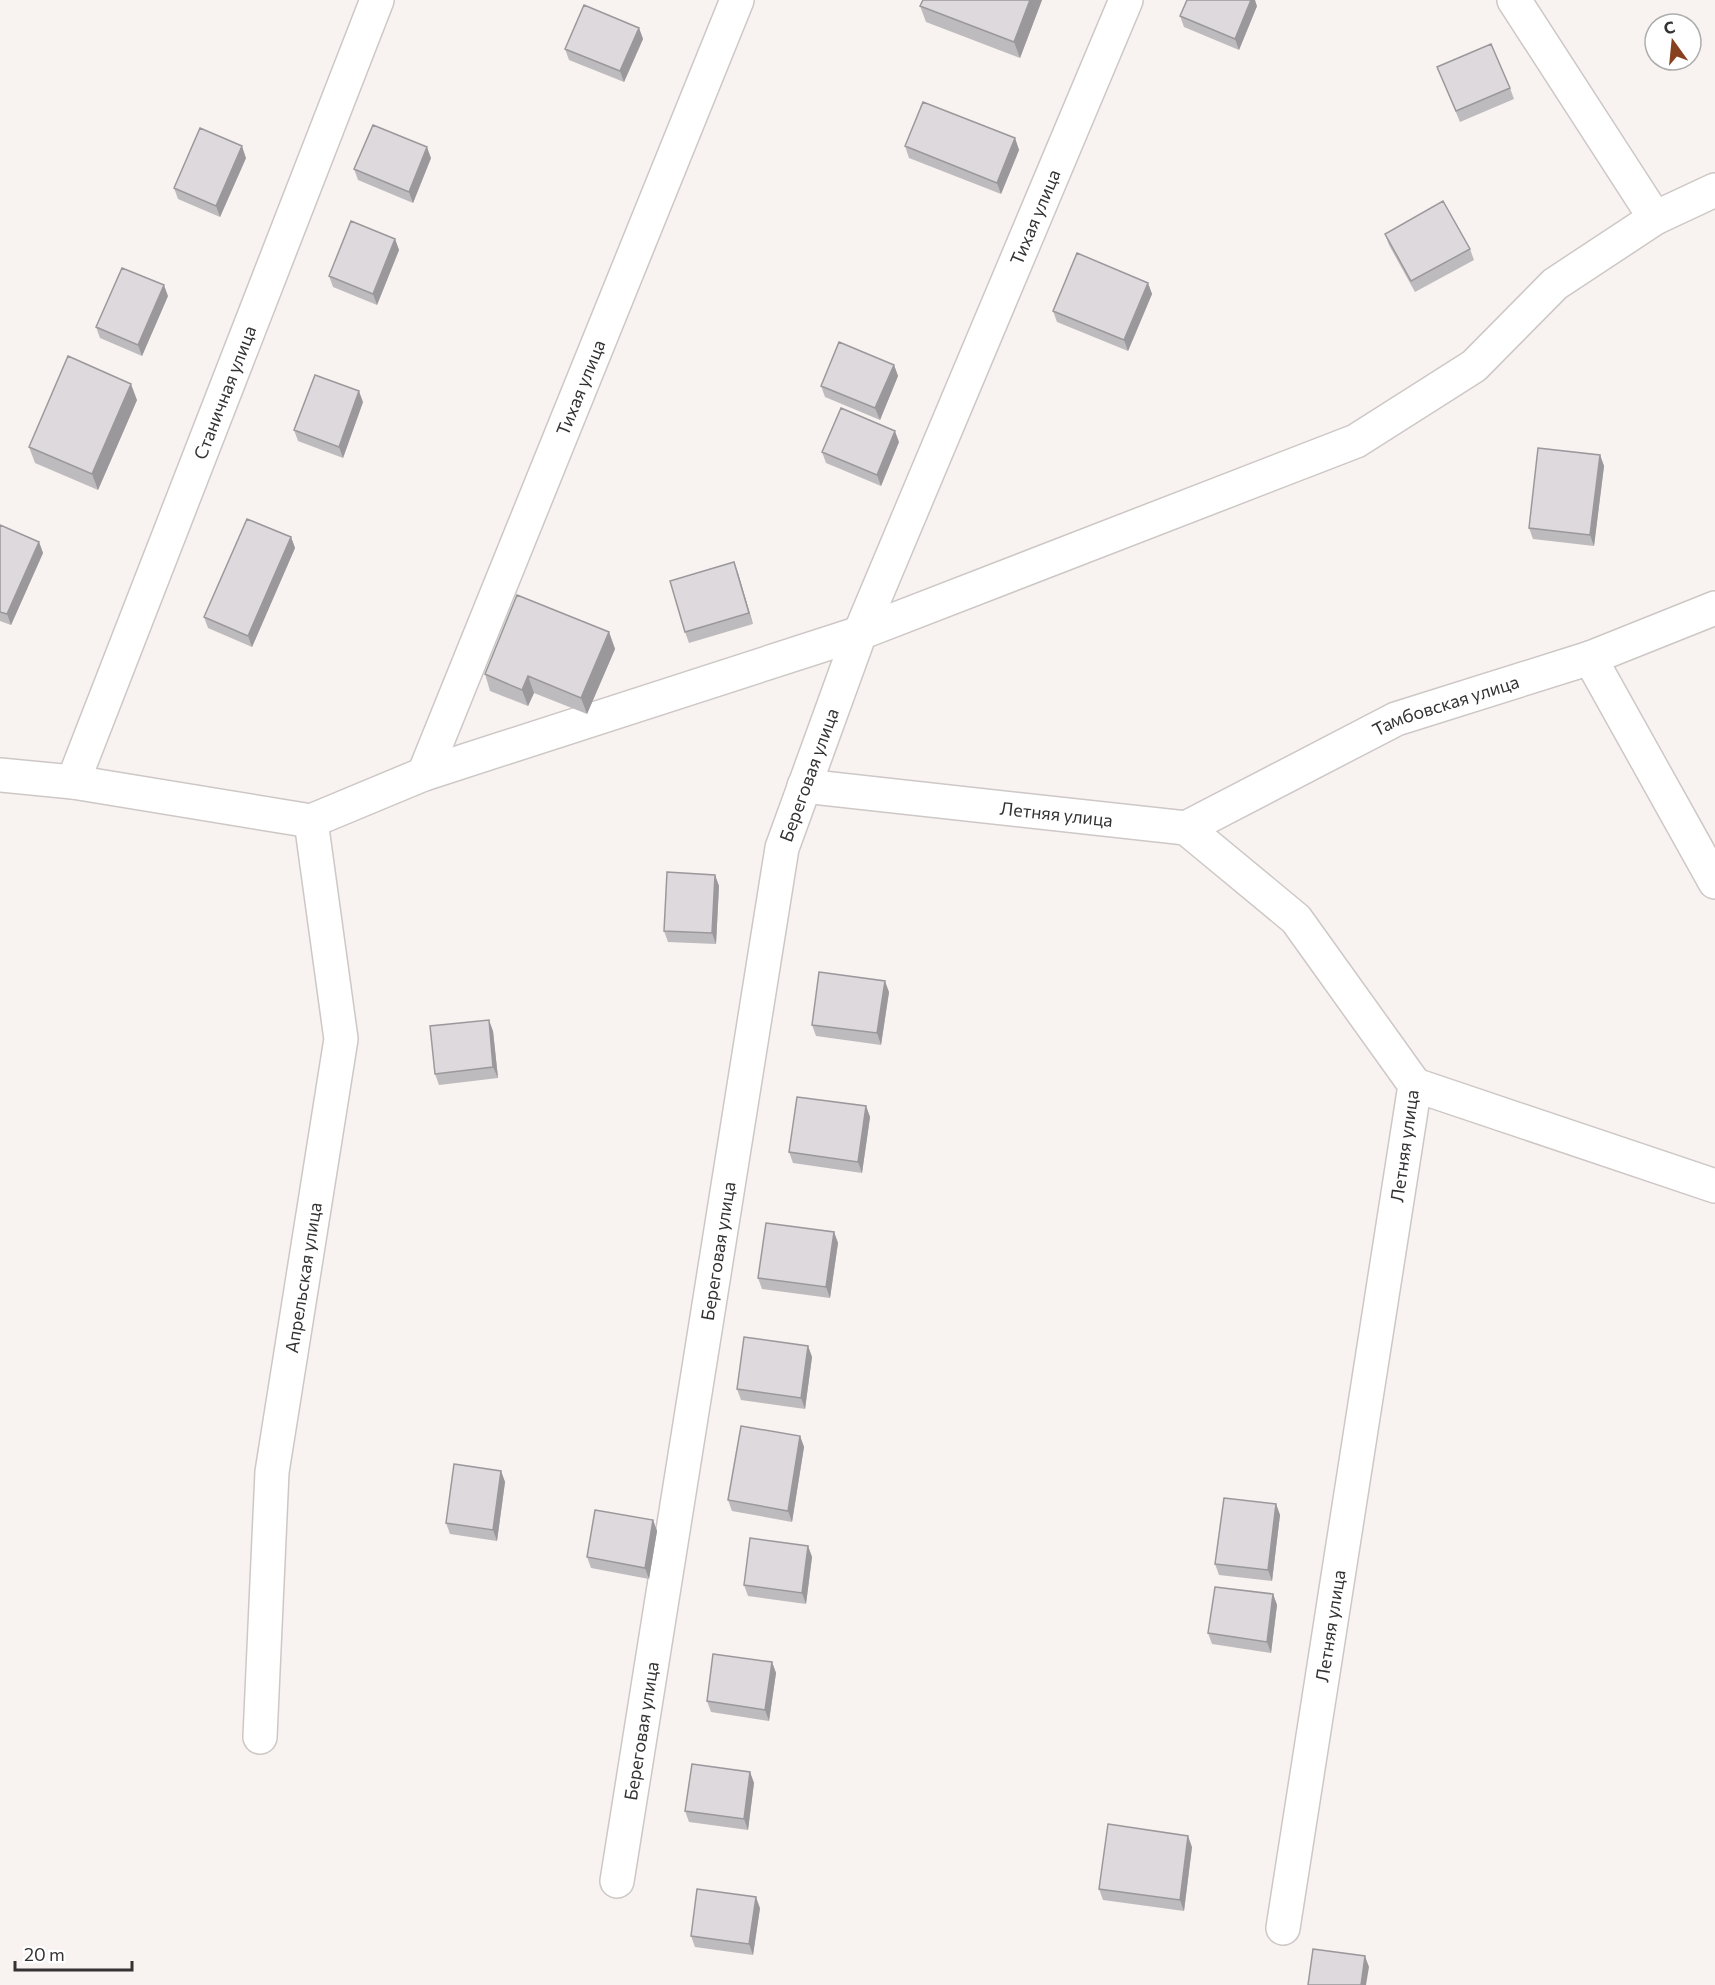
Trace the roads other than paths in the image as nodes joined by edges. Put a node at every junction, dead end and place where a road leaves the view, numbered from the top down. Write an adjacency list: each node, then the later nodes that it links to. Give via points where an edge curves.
1 (377, 0): 12 (street, Станичная улица)
2 (737, 0): 10 (street, Тихая улица)
3 (1126, 0): 8 (street, Тихая улица)
4 (1514, 0): 6 (street)
5 (1715, 190): 6 (street)
6 (1655, 218): 8 (street, via 1555,284 1474,366 1356,441)
7 (1715, 608): 9 (street, Тамбовская улица)
8 (860, 633): 10 (street); 13 (street, Береговая улица)
9 (1590, 658): 15 (street, Тамбовская улица, via 1396,719); 16 (street)
10 (424, 774): 14 (street)
11 (0, 775): 12 (street)
12 (73, 783): 14 (street)
13 (804, 786): 15 (street, Летняя улица); 20 (street, Береговая улица, via 782,848)
14 (311, 821): 19 (street, Апрельская улица, via 341,1039 272,1472)
15 (1186, 828): 17 (street, Летняя улица, via 1296,919)
16 (1715, 882)
17 (1415, 1085): 18 (street); 21 (street, Летняя улица)
18 (1715, 1186)
19 (260, 1737)
20 (617, 1881)
21 (1282, 1928)

